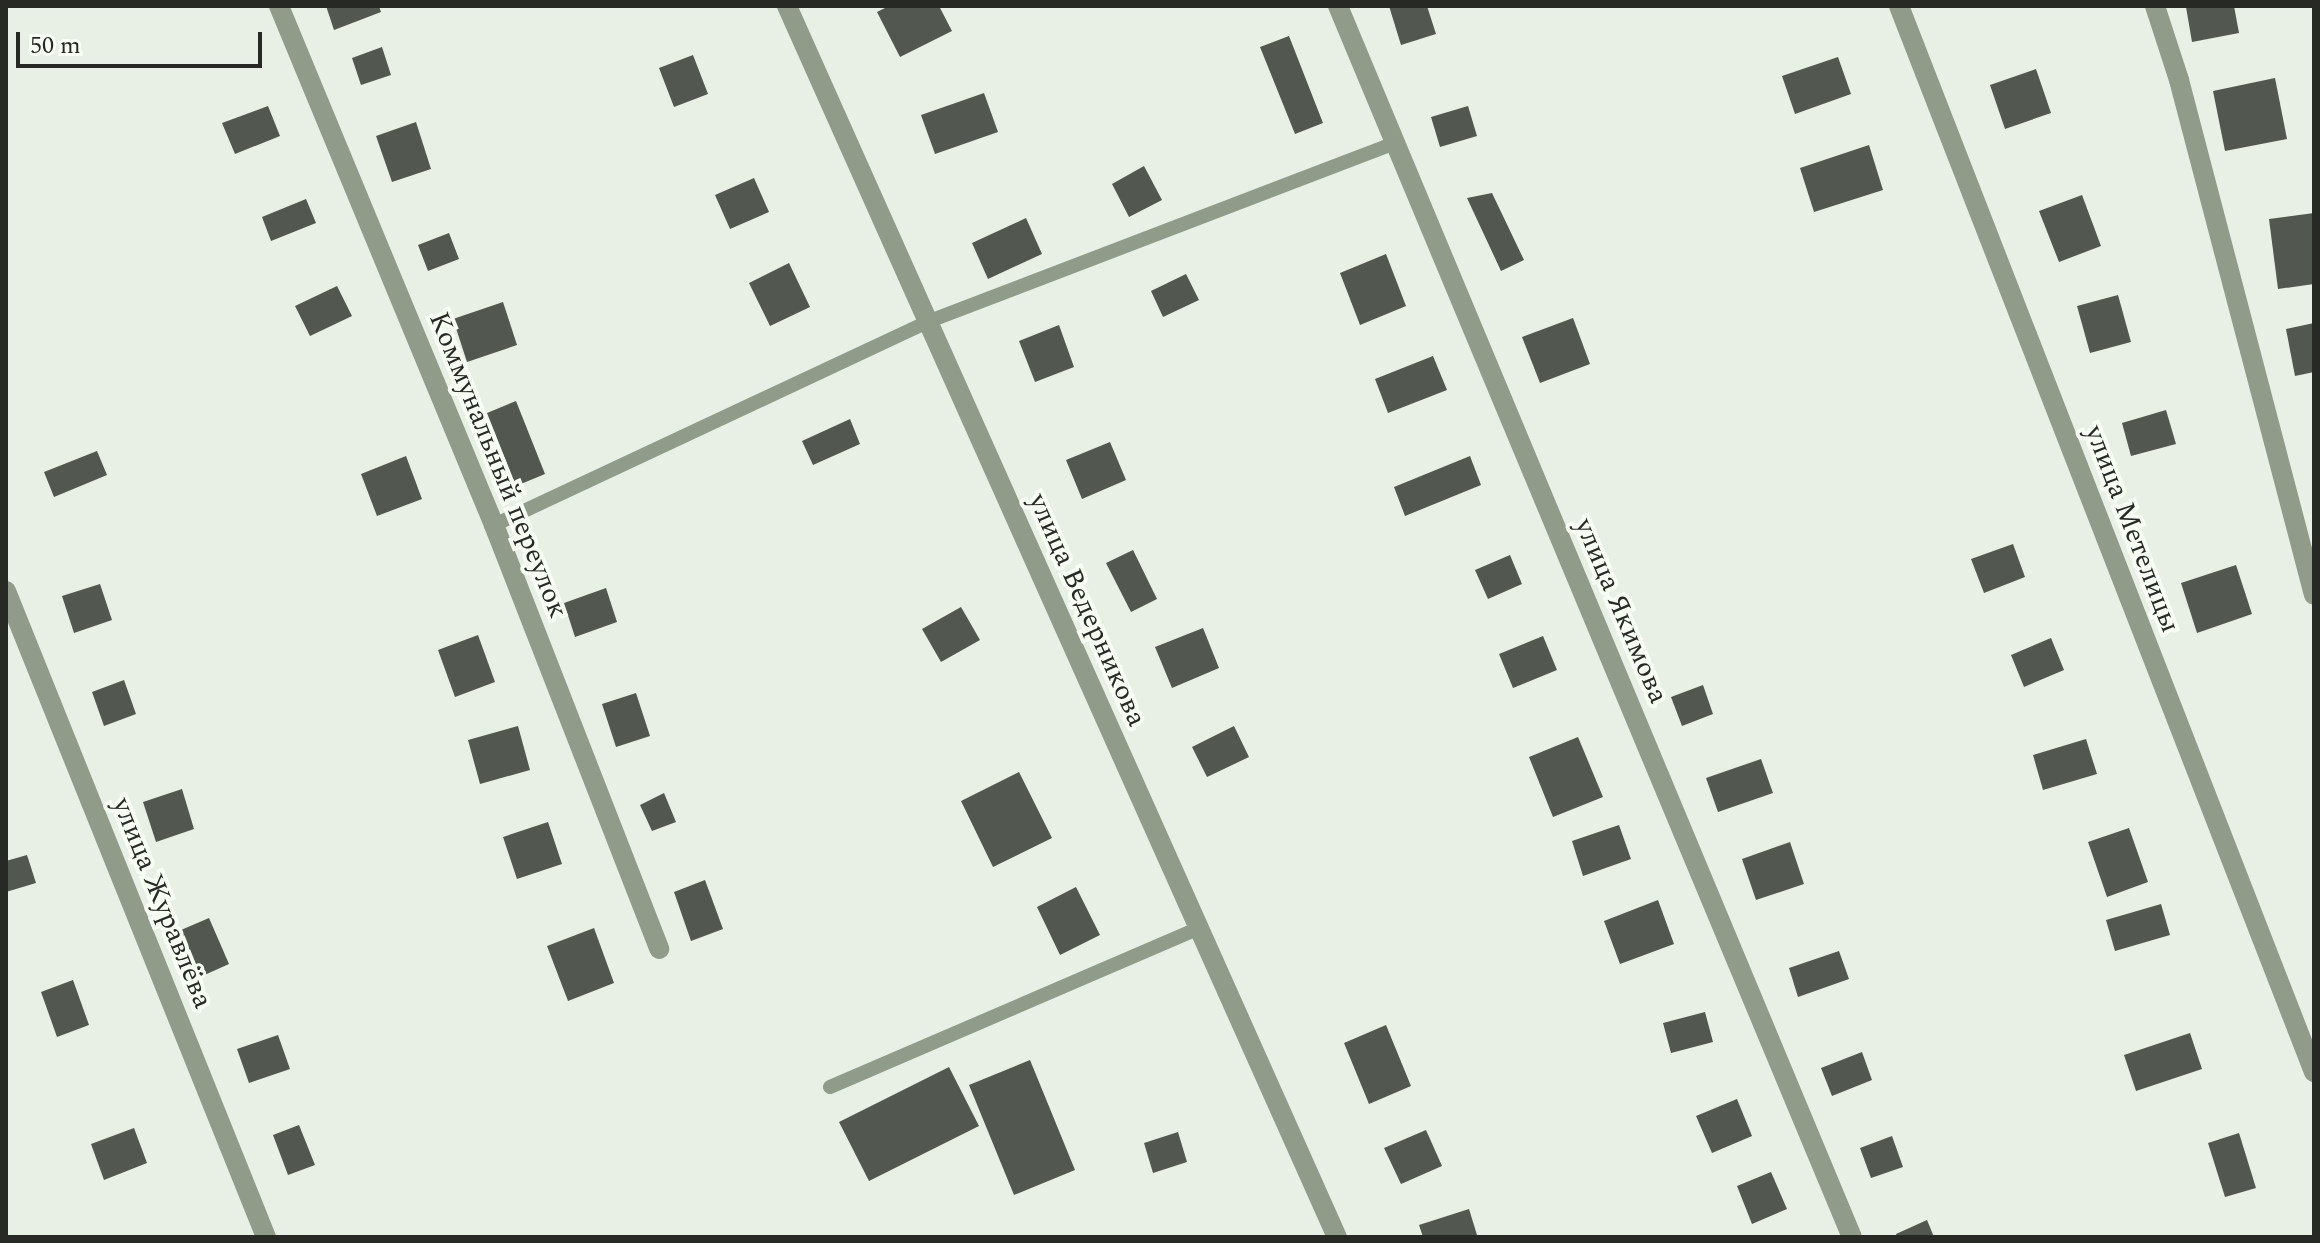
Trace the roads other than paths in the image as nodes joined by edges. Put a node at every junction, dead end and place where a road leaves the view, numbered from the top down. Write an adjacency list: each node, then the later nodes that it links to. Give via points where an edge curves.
1 (279, 6): 8 (street, Коммунальный переулок)
2 (787, 6): 7 (street, улица Ведерникова)
3 (1338, 6): 6 (street, улица Якимова)
4 (1899, 6): 13 (street, улица Метелицы)
5 (2155, 6): 10 (street)
6 (1395, 143): 7 (lane); 17 (street, улица Якимова)
7 (927, 322): 8 (lane); 11 (street, улица Ведерникова)
8 (494, 525): 12 (street, Коммунальный переулок)
9 (6, 591): 15 (street, улица Журавлёва)
10 (2314, 595)
11 (1199, 928): 14 (lane); 16 (street, улица Ведерникова)
12 (659, 949)
13 (2314, 1072)
14 (830, 1087)
15 (266, 1237)
16 (1337, 1237)
17 (1852, 1237)

